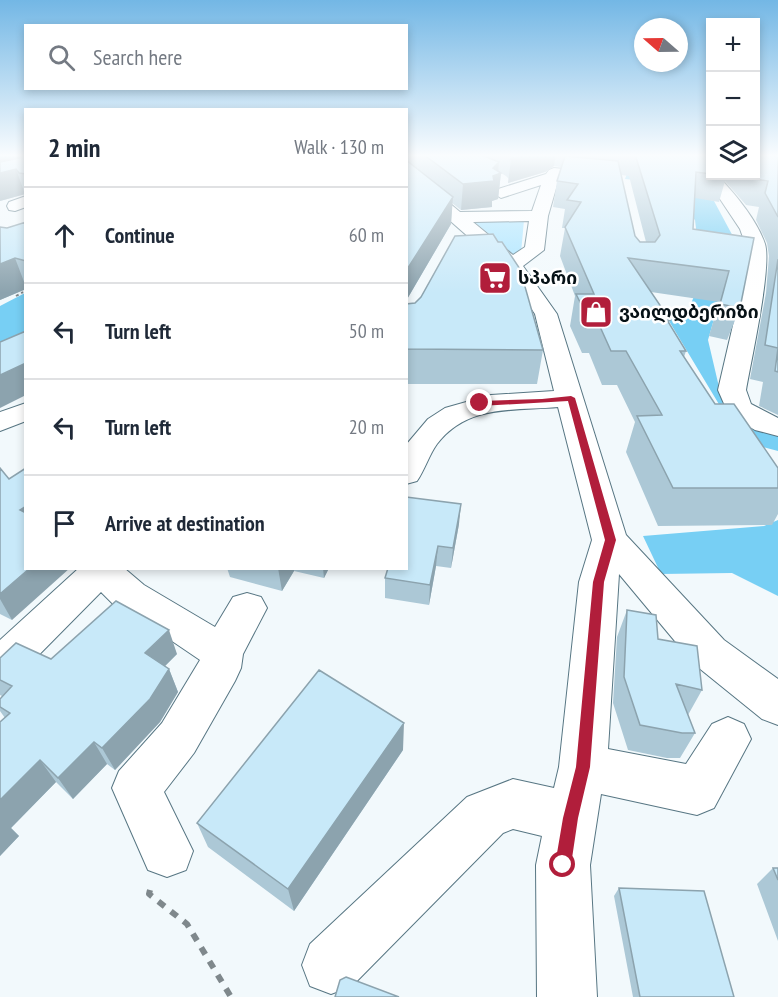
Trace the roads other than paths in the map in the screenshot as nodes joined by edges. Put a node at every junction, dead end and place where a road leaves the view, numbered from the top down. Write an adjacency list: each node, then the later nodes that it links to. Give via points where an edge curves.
1 (431, 201): 5 (street)
2 (544, 201): 4 (street)
3 (729, 201): 10 (street, via 756,246 756,268 732,390 739,409)
4 (539, 216): 5 (street); 6 (street, via 534,250)
5 (458, 227): 6 (street)
6 (512, 265): 7 (street, via 546,314)
7 (571, 398): 11 (street, via 480,403 461,410 424,441); 12 (street)
8 (24, 412): 9 (street)
9 (0, 422)
10 (778, 427)
11 (408, 470)
12 (610, 540): 18 (street, via 709,652); 20 (street, via 598,582)
13 (100, 570): 17 (street)
14 (102, 570): 16 (street, via 130,596)
15 (247, 608): 16 (street)
16 (222, 653): 22 (street, via 220,668 178,738 136,788)
17 (0, 666)
18 (778, 705)
19 (728, 738): 20 (street, via 697,791)
20 (583, 767): 21 (street)
21 (571, 818): 23 (street, via 513,804 485,815); 24 (street, via 563,865)
22 (167, 851)
23 (330, 965)
24 (567, 997)

